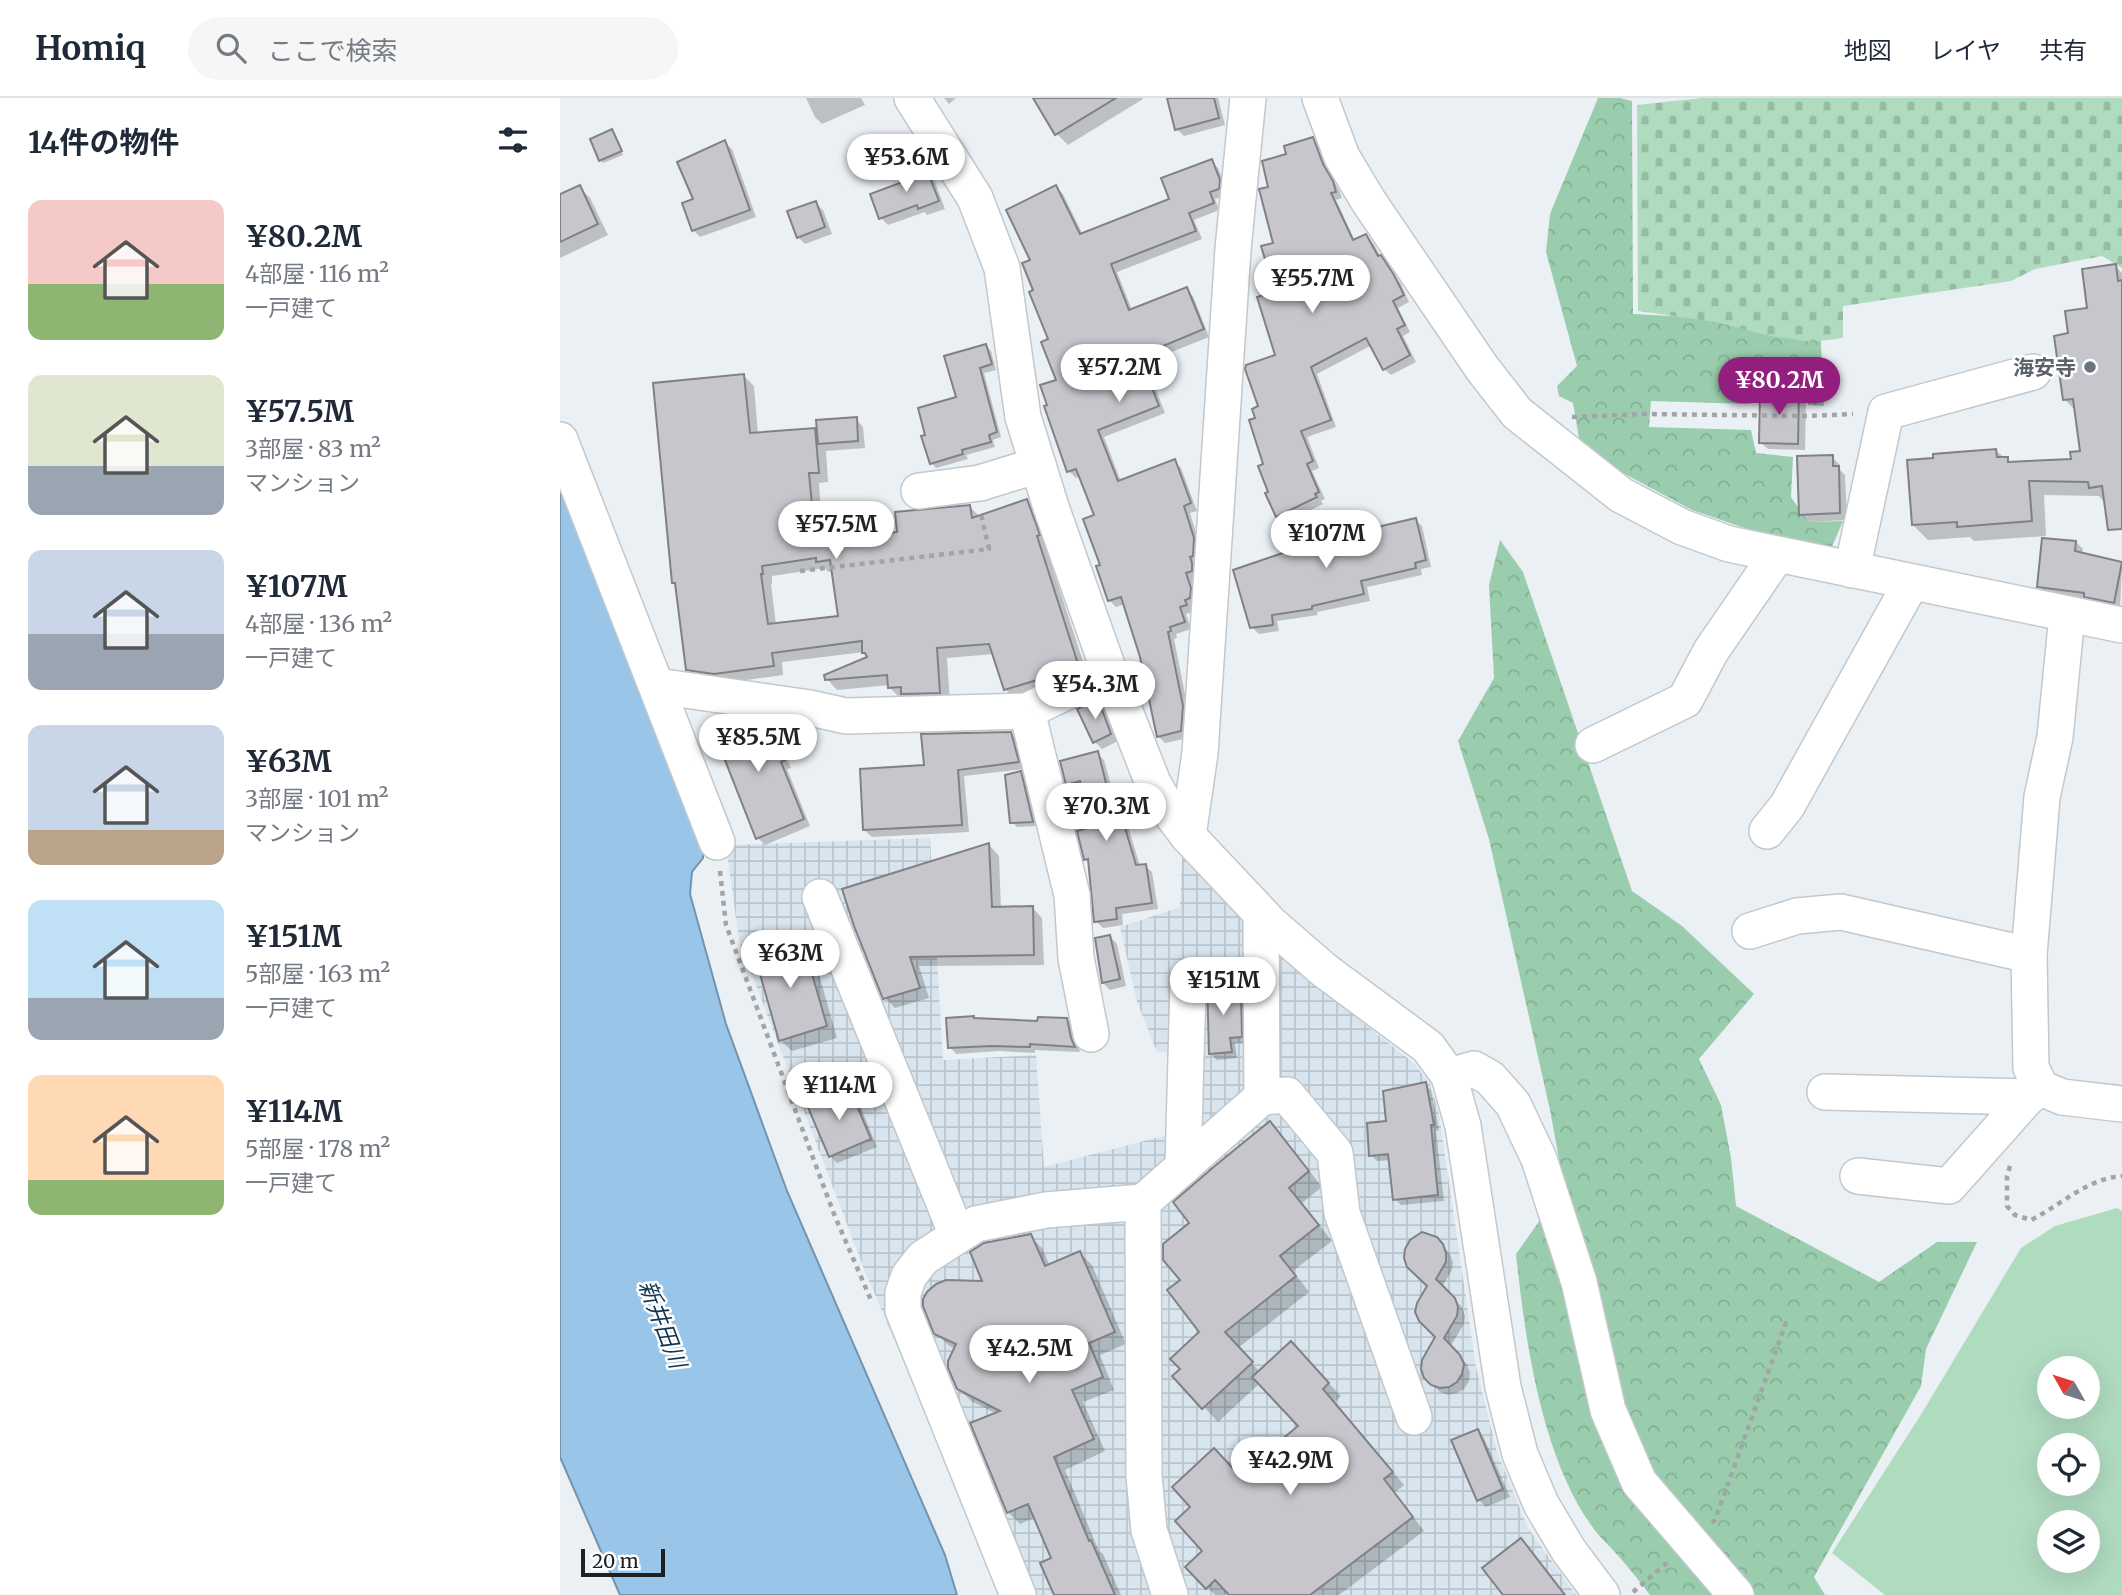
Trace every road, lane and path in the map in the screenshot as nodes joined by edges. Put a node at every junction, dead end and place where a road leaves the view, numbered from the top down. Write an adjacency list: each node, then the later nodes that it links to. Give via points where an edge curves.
1 (912, 98): 8 (street, via 975,198 1002,268 1023,416)
2 (1248, 98): 22 (street, via 1233,249 1200,753)
3 (1320, 98): 6 (street, via 1342,156 1369,202 1482,368 1517,413)
4 (2033, 372): 5 (street)
5 (1886, 412): 6 (path, via 1557,418); 12 (street)
6 (1544, 435): 11 (street, via 1622,495 1682,527)
7 (560, 440): 18 (street)
8 (1038, 465): 9 (street); 17 (street)
9 (973, 484): 10 (street); 13 (path, via 989,550)
10 (919, 491)
11 (1777, 555): 12 (street); 20 (street, via 1711,651 1685,700)
12 (1852, 570): 14 (street)
13 (800, 572)
14 (1912, 583): 15 (street); 21 (street, via 1787,806)
15 (2067, 615): 16 (street); 27 (street, via 2056,737 2042,797)
16 (2122, 625)
17 (1109, 671): 19 (street); 22 (street, via 1153,783)
18 (657, 686): 19 (street, via 846,716); 23 (street)
19 (1027, 710): 29 (street, via 1072,895 1076,958)
20 (1593, 745)
21 (1767, 831)
22 (1188, 836): 25 (street)
23 (717, 842): 40 (path, via 726,925)
24 (820, 897): 39 (street)
25 (1261, 915): 30 (street, via 1324,970 1429,1047); 32 (street)
26 (1750, 931): 27 (street, via 1797,916 1841,912)
27 (2029, 955): 33 (street)
28 (1188, 985): 35 (street)
29 (1091, 1034)
30 (1449, 1076): 43 (street, via 1474,1069 1490,1078 1513,1104 1539,1159 1579,1282 1608,1410 1639,1482); 46 (street, via 1463,1126 1503,1387 1520,1454 1541,1504)
31 (1825, 1092): 33 (street)
32 (1262, 1097): 35 (street); 42 (street, via 1287,1094 1335,1153 1342,1213)
33 (2028, 1098): 34 (street); 36 (street, via 1949,1186); 37 (path, via 2007,1176 2007,1206 2015,1214 2031,1220 2093,1183)
34 (2122, 1104)
35 (1183, 1167): 38 (street)
36 (1858, 1176)
37 (2122, 1176)
38 (1143, 1202): 39 (street, via 1046,1210 976,1224); 45 (street, via 1144,1476 1149,1530)
39 (957, 1235): 44 (street, via 923,1258 909,1276 904,1310)
40 (872, 1303)
41 (1787, 1320): 43 (path, via 1715,1520)
42 (1414, 1417)
43 (1691, 1542): 47 (path); 48 (street)
44 (1018, 1595)
45 (1170, 1595)
46 (1602, 1595)
47 (1629, 1595)
48 (1736, 1595)

